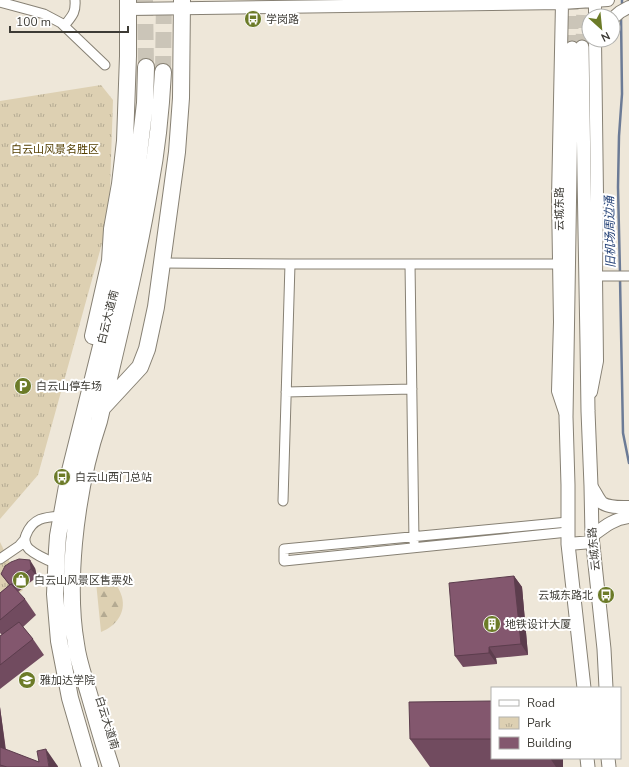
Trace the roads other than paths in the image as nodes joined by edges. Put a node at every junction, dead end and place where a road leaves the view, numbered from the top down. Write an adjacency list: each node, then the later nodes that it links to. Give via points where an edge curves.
1 (76, 0): 8 (street, via 73,15)
2 (596, 0): 3 (street); 5 (street)
3 (608, 0)
4 (0, 2): 8 (street, via 44,14)
5 (563, 2): 7 (street); 18 (street, 云城东路, via 558,198)
6 (128, 4): 7 (street); 23 (highway, via 125,141 112,229 110,262 90,349)
7 (182, 4): 15 (highway, via 181,98 177,152)
8 (64, 26): 12 (street)
9 (589, 48): 19 (street, 云城东路)
10 (589, 48): 25 (main road, 云城东路, via 584,174)
11 (589, 48): 26 (main road, 云城东路)
12 (105, 65)
13 (146, 67): 23 (highway, 白云大道南, via 145,103 131,212 120,270)
14 (163, 72): 24 (highway, 白云大道南, via 150,186 132,279)
15 (162, 263): 16 (street); 24 (highway, via 156,307 147,349 140,367)
16 (290, 264): 17 (street); 22 (street)
17 (410, 264): 18 (street); 21 (street)
18 (559, 264): 26 (street, 云城东路, via 558,391)
19 (600, 276): 20 (street); 25 (street, 云城东路, via 597,361)
20 (629, 276)
21 (412, 390): 22 (street); 33 (street)
22 (286, 392): 28 (street)
23 (88, 399): 30 (highway, 白云大道南, via 69,475)
24 (102, 407): 30 (highway, 白云大道南, via 82,484)
25 (588, 410): 27 (main road, 云城东路)
26 (566, 417): 32 (main road, 云城东路)
27 (592, 486): 29 (street, via 604,504); 35 (main road, 云城东路)
28 (283, 501)
29 (629, 507)
30 (70, 515): 34 (street, via 38,520 32,524); 38 (highway, 白云大道南, via 58,536); 43 (highway, 白云大道南, via 73,555 72,610 76,644); 44 (highway, 白云大道南, via 81,538 80,578 85,639)
31 (629, 517): 35 (street, via 607,524)
32 (568, 533): 33 (street); 35 (street); 36 (street); 39 (main road, 云城东路)
33 (414, 536): 36 (street); 36 (street, via 284,549 284,561)
34 (25, 539): 37 (street); 38 (street, via 28,548)
35 (592, 539): 40 (main road, 云城东路)
36 (414, 548)
37 (0, 559)
38 (57, 564): 41 (highway, 白云大道南, via 55,594 61,654 70,698); 42 (highway, 白云大道南, via 73,670)
39 (584, 687)
40 (606, 687)
41 (90, 767)
42 (101, 767)
43 (111, 767)
44 (120, 767)

